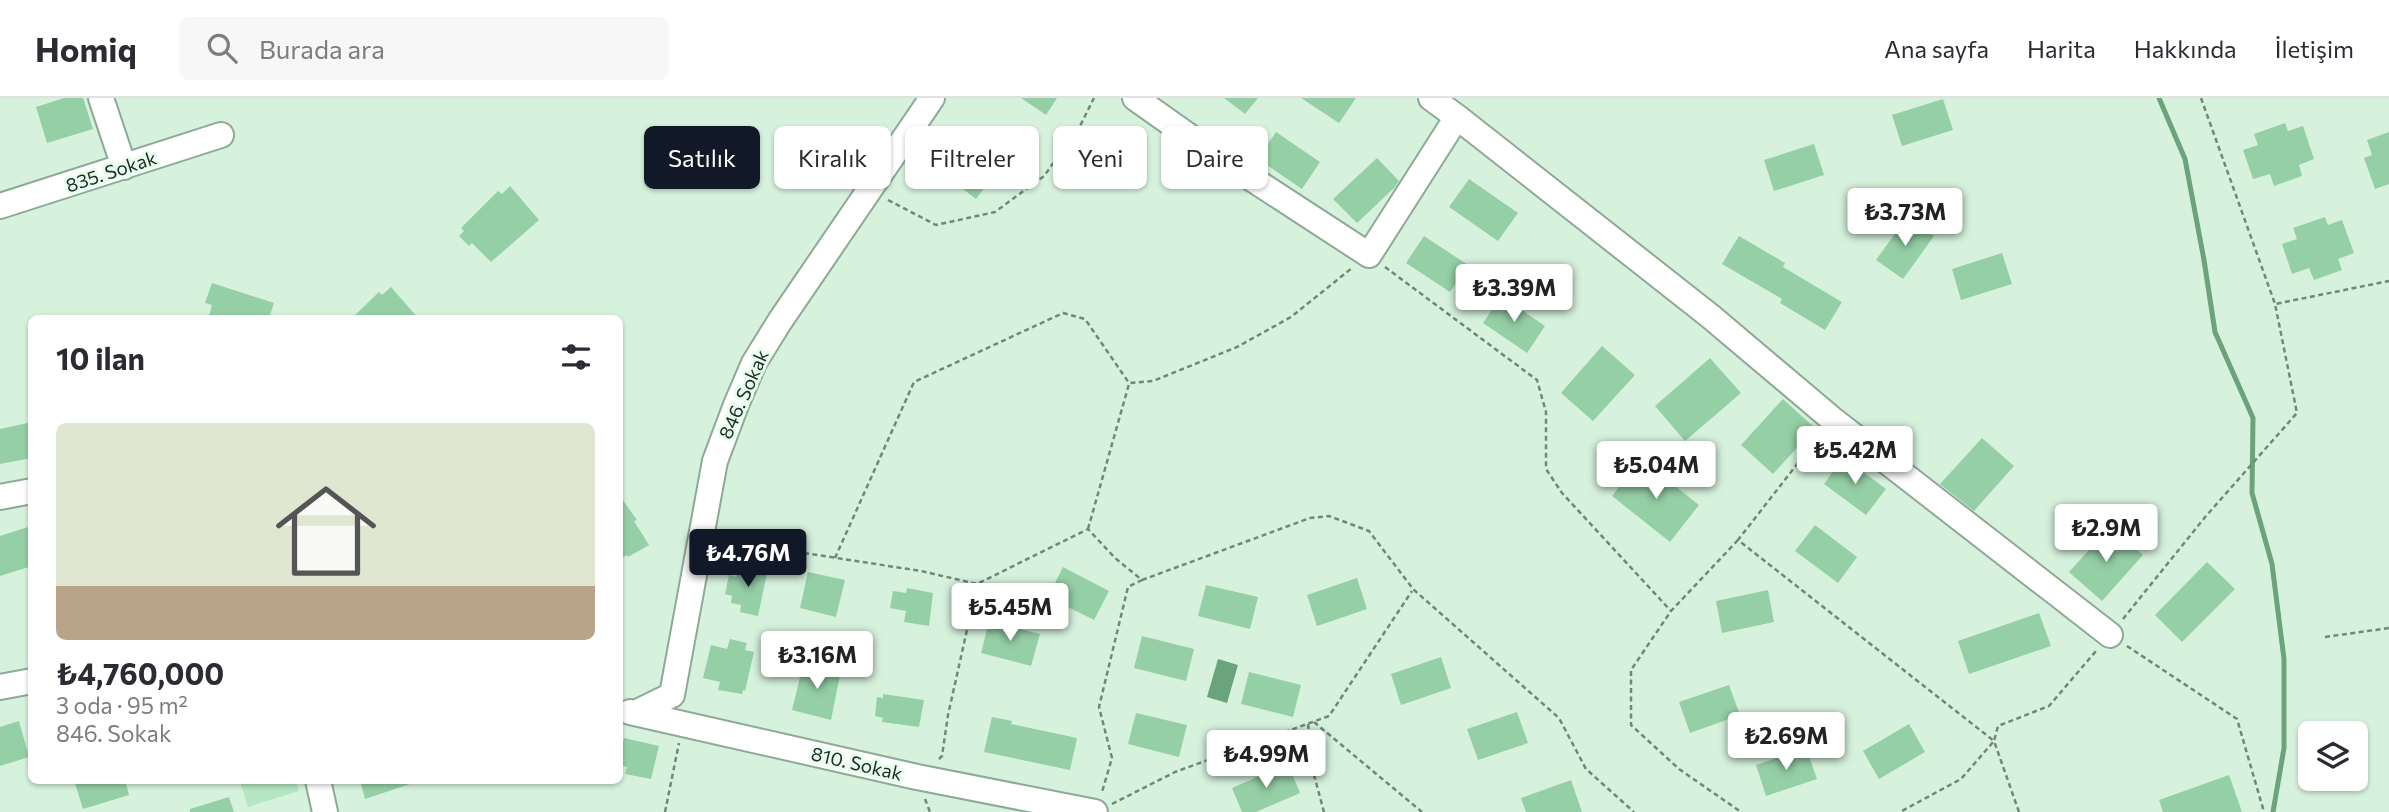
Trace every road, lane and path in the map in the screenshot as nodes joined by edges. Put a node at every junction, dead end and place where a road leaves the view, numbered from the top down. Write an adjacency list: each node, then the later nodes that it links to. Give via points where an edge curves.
1 (102, 98): 9 (street)
2 (932, 98): 10 (street, 846. Sokak)
3 (1094, 98): 10 (path, via 1079,128 1044,176 995,212 936,225)
4 (1135, 98): 12 (street)
5 (1431, 98): 7 (street)
6 (2202, 98): 14 (path)
7 (1457, 117): 12 (street); 16 (street, via 1710,316)
8 (222, 135): 9 (street, 835. Sokak)
9 (124, 167): 11 (street, 835. Sokak)
10 (869, 190): 20 (street, 846. Sokak, via 754,363 715,461)
11 (0, 206)
12 (1369, 255): 15 (path, via 1291,317 1237,347 1153,382); 26 (path, via 1537,380 1546,412 1546,469 1562,493)
13 (2389, 281): 14 (path)
14 (2276, 304): 28 (path, via 2297,413)
15 (1129, 383): 19 (path); 22 (path, via 1086,320 1063,313 914,382)
16 (1832, 419): 21 (path); 28 (street)
17 (28, 492): 18 (street)
18 (0, 497)
19 (1088, 529): 23 (path); 24 (path)
20 (701, 537): 22 (path); 32 (street, 846. Sokak, via 672,695)
21 (1738, 540): 26 (path); 36 (path)
22 (835, 558): 24 (path)
23 (1142, 580): 25 (path, via 1310,517 1329,516 1369,531); 39 (path, via 1128,587 1099,707 1112,758)
24 (977, 584): 37 (path, via 942,757)
25 (1413, 589): 33 (path, via 1329,716); 44 (path, via 1559,718 1586,769)
26 (1671, 611): 45 (path, via 1631,670 1631,725 1679,769)
27 (2389, 628): 29 (path)
28 (2110, 635): 36 (path, via 2049,706 1998,726); 48 (path, via 2237,719)
29 (2325, 637)
30 (28, 682): 31 (street)
31 (0, 687)
32 (627, 712): 34 (street, 810. Sokak)
33 (1314, 722): 35 (path); 43 (path)
34 (683, 723): 37 (street, 810. Sokak); 41 (path)
35 (1308, 724): 39 (path, via 1175,772); 42 (path)
36 (1994, 741): 46 (path, via 1961,779); 47 (path)
37 (917, 776): 39 (street, 810. Sokak)
38 (319, 784): 40 (street)
39 (1101, 806)
40 (326, 812)
41 (665, 812)
42 (1324, 812)
43 (1422, 812)
44 (1634, 812)
45 (1741, 812)
46 (1900, 812)
47 (2019, 812)
48 (2264, 812)

